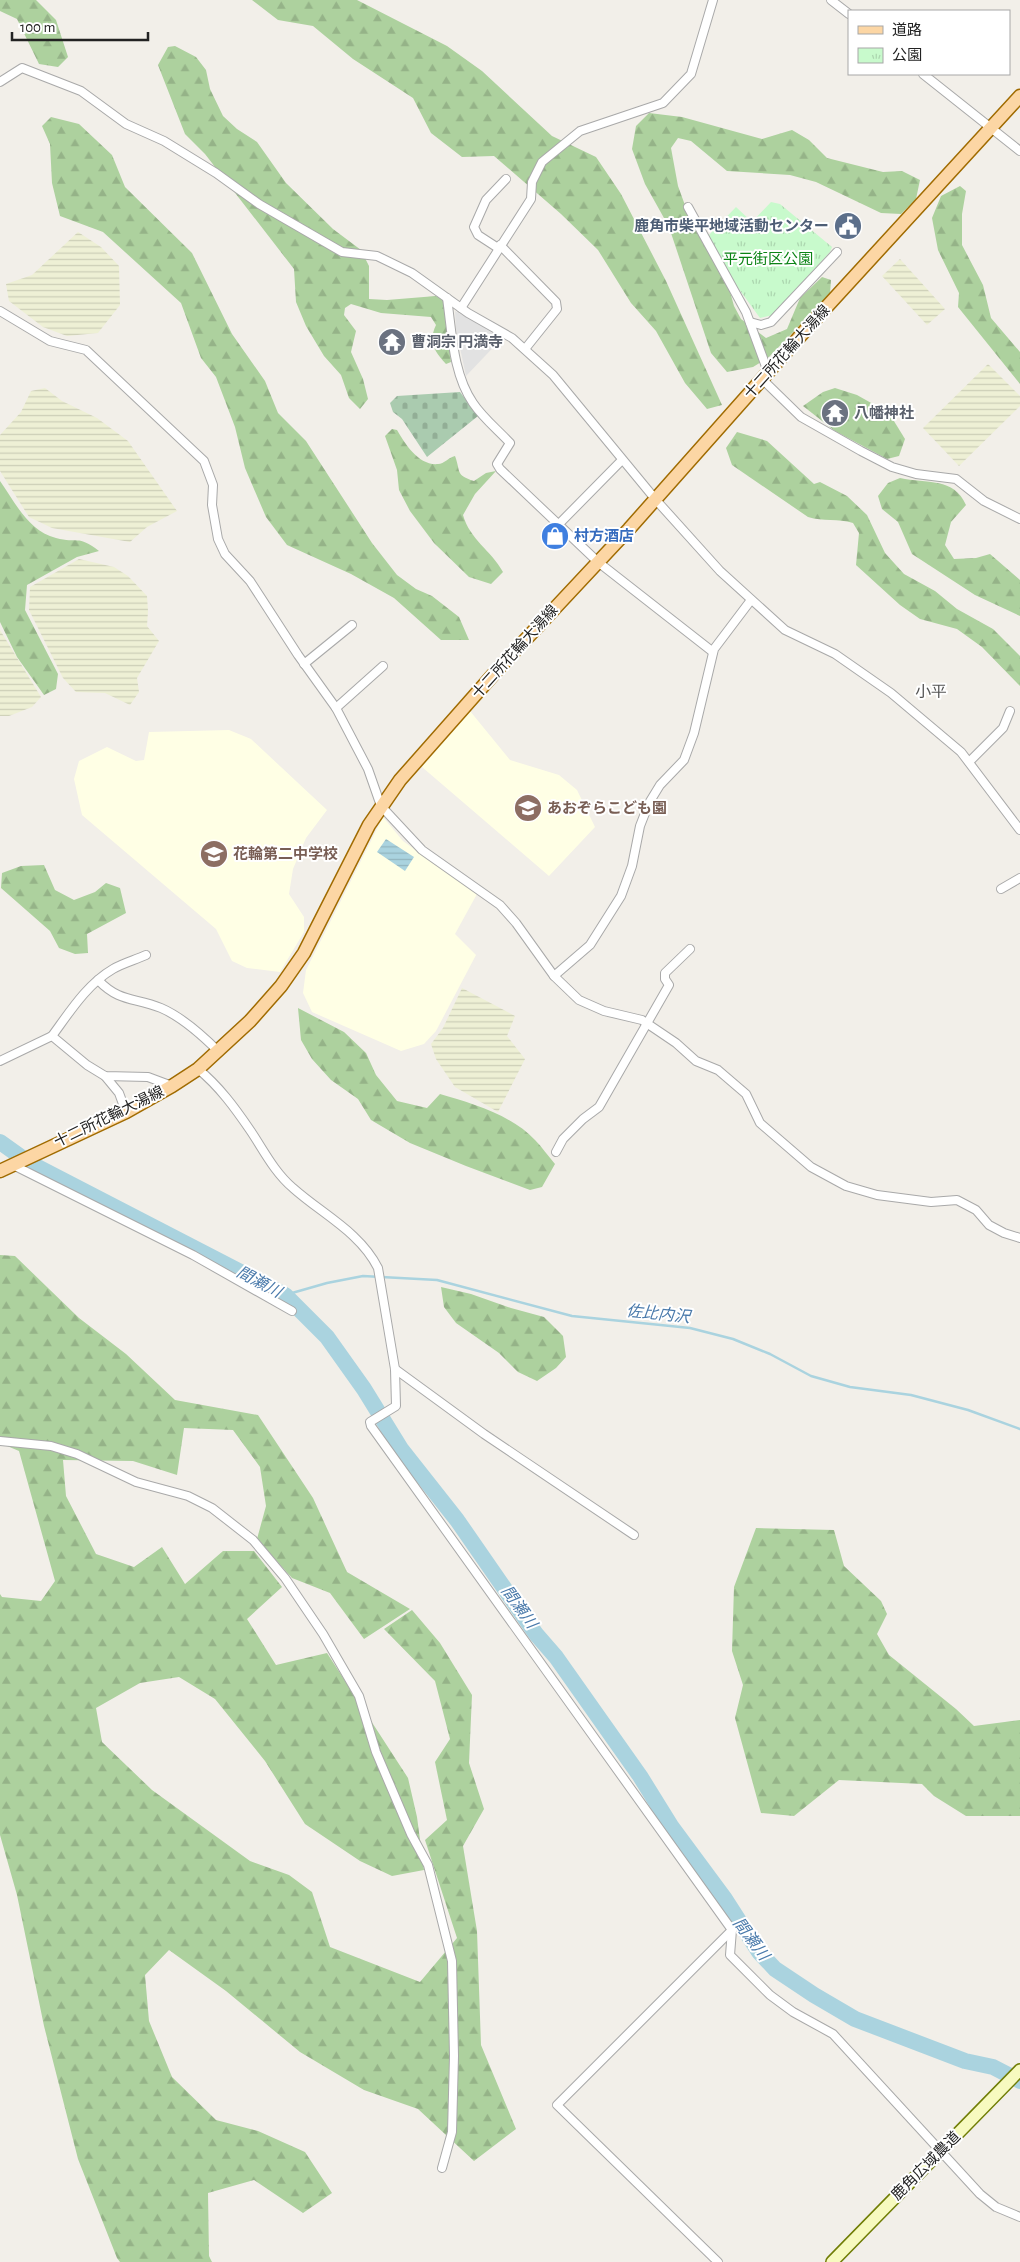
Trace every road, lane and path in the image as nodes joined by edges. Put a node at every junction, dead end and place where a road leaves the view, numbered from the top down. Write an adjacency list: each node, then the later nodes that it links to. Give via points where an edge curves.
1 (713, 0): 11 (street, via 691,74 664,104 580,131 552,154 536,172 531,199)
2 (831, 0): 3 (street)
3 (848, 13)
4 (924, 75): 7 (street)
5 (0, 82): 13 (street, via 22,68 81,91 126,124 164,141 259,204 342,252 377,256 412,273)
6 (1020, 96): 7 (main road, 十二所花輪大湯線)
7 (991, 128): 8 (street); 18 (main road, 十二所花輪大湯線)
8 (1020, 151)
9 (506, 179): 11 (street, via 486,200 474,228 478,235)
10 (688, 206): 16 (street)
11 (499, 246): 14 (street); 17 (street, via 556,302 558,309)
12 (837, 252): 16 (street, via 771,322 760,325)
13 (448, 298): 14 (street); 22 (street, via 462,382 473,404 510,443 497,464)
14 (461, 308): 17 (street, via 512,338)
15 (0, 311): 27 (street, via 50,341 86,350 204,461 213,485 212,505 218,539 225,554 250,581)
16 (750, 322): 18 (street)
17 (524, 349): 19 (street, via 553,374)
18 (765, 376): 20 (main road, 十二所花輪大湯線); 21 (street, via 801,417 861,451 892,467 956,479 984,501)
19 (622, 460): 20 (street); 22 (street)
20 (656, 500): 23 (main road, 十二所花輪大湯線); 24 (street)
21 (1020, 518)
22 (558, 525): 23 (street)
23 (598, 562): 26 (street); 32 (main road, 十二所花輪大湯線, via 499,668)
24 (751, 600): 26 (street); 31 (street, via 785,630 835,654 891,693)
25 (352, 625): 27 (street)
26 (713, 652): 38 (street, via 694,734 684,760 660,785 649,803 621,896 590,945)
27 (304, 664): 29 (street)
28 (383, 666): 29 (street)
29 (336, 708): 32 (street, via 368,769)
30 (1010, 711): 31 (street, via 1003,728)
31 (969, 762): 33 (street)
32 (381, 806): 38 (street, via 422,850 500,905); 42 (main road, 十二所花輪大湯線, via 304,953 281,986)
33 (1020, 830)
34 (1020, 878): 35 (street)
35 (1001, 889)
36 (690, 948): 40 (street, via 665,973 669,985)
37 (146, 955): 39 (street)
38 (554, 976): 40 (street, via 579,1000)
39 (98, 980): 41 (street); 42 (street, via 110,992 160,1008 184,1022)
40 (647, 1024): 48 (street, via 599,1107 563,1139); 51 (street, via 696,1061 718,1070 733,1082 746,1094 760,1123 810,1167 846,1186 877,1194 932,1202 957,1200 976,1210 996,1229)
41 (52, 1036): 43 (street); 45 (street)
42 (219, 1052): 44 (main road, 十二所花輪大湯線)
43 (0, 1061)
44 (198, 1069): 46 (main road, 十二所花輪大湯線); 53 (street, via 221,1092 250,1129 270,1162 291,1186 362,1243 378,1268)
45 (105, 1076): 46 (street, via 148,1078); 47 (street, via 119,1093)
46 (172, 1086): 47 (main road, 十二所花輪大湯線)
47 (126, 1112): 49 (main road, 十二所花輪大湯線)
48 (556, 1152)
49 (16, 1164): 50 (main road, 十二所花輪大湯線); 52 (street)
50 (0, 1171)
51 (1020, 1238)
52 (292, 1311)
53 (394, 1369): 55 (street); 56 (street, via 396,1406 370,1422 379,1439)
54 (0, 1441): 59 (street, via 51,1446 77,1454 136,1482 188,1496 212,1508 253,1540 285,1578 323,1634 359,1696 376,1752 428,1865 452,1961 452,2132)
55 (634, 1535)
56 (732, 1930): 58 (street, via 730,1955 770,1995 832,2034); 61 (street, via 557,2105)
57 (1020, 2070): 58 (street, 鹿角広域農道)
58 (941, 2150): 60 (street, via 980,2194 996,2207); 62 (street, 鹿角広域農道)
59 (442, 2168)
60 (1020, 2217)
61 (718, 2262)
62 (832, 2262)

